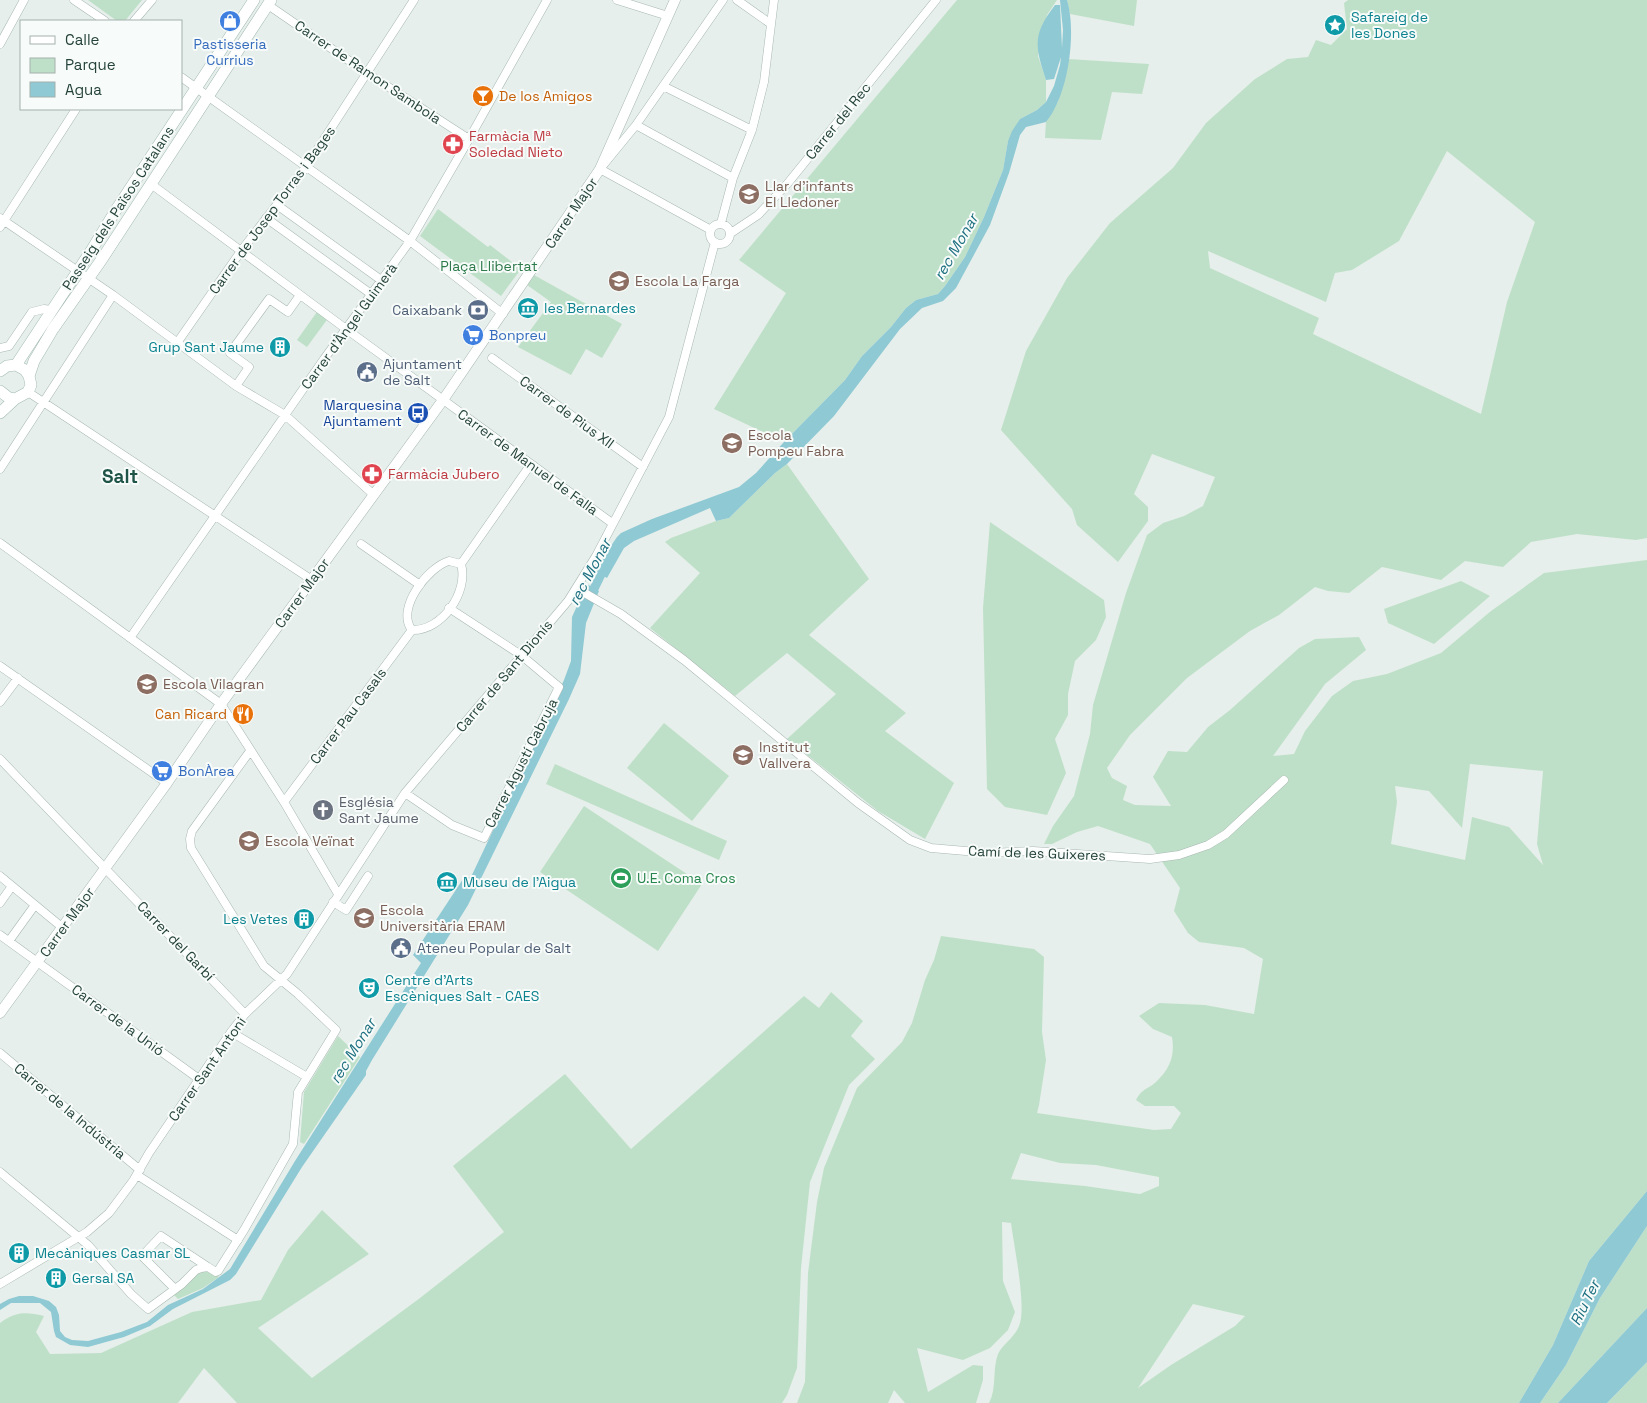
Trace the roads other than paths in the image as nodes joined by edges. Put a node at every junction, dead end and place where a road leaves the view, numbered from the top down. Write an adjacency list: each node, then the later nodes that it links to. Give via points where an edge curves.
1 (24, 0): 18 (street)
2 (74, 0): 15 (street)
3 (152, 0): 16 (street)
4 (254, 0): 21 (main road, Passeig dels Països Catalans)
5 (414, 0): 19 (street, Carrer de Josep Torras i Bages)
6 (547, 0): 29 (street, Carrer d'Àngel Guimerà)
7 (617, 0): 14 (street)
8 (675, 0): 14 (street, Carrer Major)
9 (724, 0): 22 (street, Carrer Major)
10 (738, 0): 17 (street)
11 (774, 0): 17 (street)
12 (936, 0): 39 (street, Carrer del Rec, via 788,183 758,215)
13 (270, 2): 19 (street, Carrer de Ramon Sambola); 23 (main road)
14 (668, 16): 31 (street, Carrer Major)
15 (104, 20)
16 (135, 20)
17 (771, 24): 28 (street, via 764,82)
18 (0, 44)
19 (366, 73): 29 (street, Carrer de Ramon Sambola); 30 (street, Carrer de Josep Torras i Bages)
20 (182, 78): 21 (street)
21 (196, 88): 23 (street); 25 (main road, Passeig dels Països Catalans)
22 (662, 88): 27 (street, Carrer Major); 28 (street)
23 (208, 96): 30 (street); 33 (main road)
24 (75, 110): 36 (street)
25 (182, 110)
26 (182, 110): 43 (main road, Passeig dels Països Catalans)
27 (636, 125): 31 (street, Carrer Major); 32 (street)
28 (752, 130): 32 (street)
29 (469, 139): 40 (street, Carrer d'Àngel Guimerà)
30 (306, 167): 34 (street, Carrer de Josep Torras i Bages); 40 (street)
31 (600, 169): 38 (street); 50 (street, Carrer Major)
32 (733, 178): 37 (street)
33 (151, 184): 42 (street, Carrer de Manuel de Falla); 44 (main road)
34 (277, 205): 35 (street, Carrer de Josep Torras i Bages); 45 (street)
35 (266, 218): 42 (street, Carrer de Josep Torras i Bages); 46 (street)
36 (1, 222): 43 (street)
37 (720, 224): 38 (street); 39 (street, via 728,226)
38 (711, 230): 41 (street)
39 (731, 233): 41 (street, via 723,244)
40 (410, 241): 45 (street, Carrer d'Àngel Guimerà); 50 (street)
41 (715, 242): 67 (street, Carrer de Sant Dionís, via 669,417)
42 (241, 251): 48 (street, Carrer de Manuel de Falla); 52 (street, Carrer de Josep Torras i Bages)
43 (78, 271): 44 (street); 49 (main road, Passeig dels Països Catalans)
44 (88, 278): 47 (street); 57 (main road, via 37,355)
45 (381, 280): 46 (street, Carrer d'Àngel Guimerà)
46 (371, 294): 51 (street, Carrer d'Àngel Guimerà)
47 (113, 295): 52 (street); 63 (street)
48 (300, 295): 51 (street, Carrer de Manuel de Falla); 58 (street, via 288,312 269,299 230,353 250,367)
49 (51, 310): 53 (street, via 32,312 9,346); 55 (main road, Passeig dels Països Catalans)
50 (503, 314): 62 (street, Carrer Major)
51 (346, 329): 62 (street, Carrer de Manuel de Falla); 65 (street, Carrer d'Àngel Guimerà)
52 (177, 342): 58 (street)
53 (0, 348)
54 (492, 358): 67 (street, Carrer de Pius XII)
55 (16, 365): 56 (main road); 57 (main road)
56 (0, 371)
57 (29, 376): 60 (main road, via 31,385)
58 (236, 386): 65 (street)
59 (0, 392): 61 (main road)
60 (28, 392): 61 (main road); 63 (street)
61 (16, 399): 64 (main road)
62 (443, 400): 66 (street, Carrer de Manuel de Falla); 69 (street, Carrer Major)
63 (42, 402): 68 (street); 70 (street)
64 (0, 413)
65 (285, 416): 69 (street); 70 (street, Carrer d'Àngel Guimerà)
66 (531, 464): 71 (street, Carrer de Manuel de Falla); 74 (street)
67 (643, 467): 71 (street, Carrer de Sant Dionís)
68 (0, 469)
69 (374, 495): 75 (street, Carrer Major)
70 (215, 516): 75 (street); 80 (street, Carrer d'Àngel Guimerà)
71 (612, 523): 77 (street, Carrer de Sant Dionís)
72 (0, 543): 80 (street)
73 (360, 544): 76 (street)
74 (461, 564): 76 (street, via 454,561 442,563); 78 (street, via 461,586)
75 (312, 580): 85 (street, Carrer Major)
76 (420, 585): 79 (street, via 406,613)
77 (578, 590): 81 (street, Carrer de Sant Dionís); 88 (street, Camí de les Guixeres, via 621,614 684,660 858,803 910,840 931,848 1150,859 1179,855 1208,845 1226,834)
78 (449, 608): 79 (street, via 431,627); 81 (street)
79 (412, 630): 91 (street, Carrer Pau Casals)
80 (130, 638): 85 (street)
81 (520, 655): 90 (street, Carrer de Sant Dionís); 90 (street, Carrer Agustí Cabruja, via 559,687 484,838 452,825)
82 (0, 666): 83 (street)
83 (18, 678): 84 (street); 89 (street)
84 (0, 702)
85 (221, 704): 86 (street); 89 (street, Carrer Major)
86 (250, 750): 91 (street); 103 (street, via 192,831 191,848 264,966)
87 (0, 760): 92 (street, Carrer del Garbí)
88 (1284, 780)
89 (167, 783): 92 (street, Carrer Major)
90 (405, 793): 96 (street, Carrer de Sant Dionís)
91 (284, 802): 96 (street)
92 (106, 868): 99 (street, Carrer Major); 105 (street, Carrer del Garbí)
93 (0, 876): 95 (street)
94 (368, 876): 96 (street, via 346,910)
95 (12, 886): 97 (street); 98 (street)
96 (335, 898): 103 (street, Carrer Sant Antoni)
97 (0, 903)
98 (35, 905): 99 (street); 101 (street)
99 (63, 928): 102 (street, Carrer Major)
100 (0, 935): 101 (street, Carrer de la Unió)
101 (9, 941): 102 (street, Carrer de la Unió)
102 (38, 962): 104 (street, Carrer Major); 109 (street, Carrer de la Unió)
103 (280, 980): 105 (street, Carrer Sant Antoni); 108 (street, via 336,1030)
104 (0, 1013)
105 (246, 1014): 106 (street, Carrer Sant Antoni)
106 (231, 1032): 108 (street); 109 (street, Carrer Sant Antoni)
107 (0, 1053): 111 (street, Carrer de la Indústria)
108 (307, 1077): 113 (street, via 298,1092 293,1144)
109 (199, 1079): 111 (street, Carrer Sant Antoni)
110 (0, 1172): 112 (street)
111 (139, 1172): 112 (street, Carrer Sant Antoni, via 109,1213); 113 (street, Carrer de la Indústria)
112 (79, 1237): 116 (street, Carrer Sant Antoni); 117 (street, via 144,1307 152,1307)
113 (238, 1240): 114 (street, via 218,1271)
114 (208, 1267): 117 (street, via 196,1270); 117 (street, via 161,1236 142,1256)
115 (0, 1273): 116 (street)
116 (4, 1282)
117 (175, 1290)

